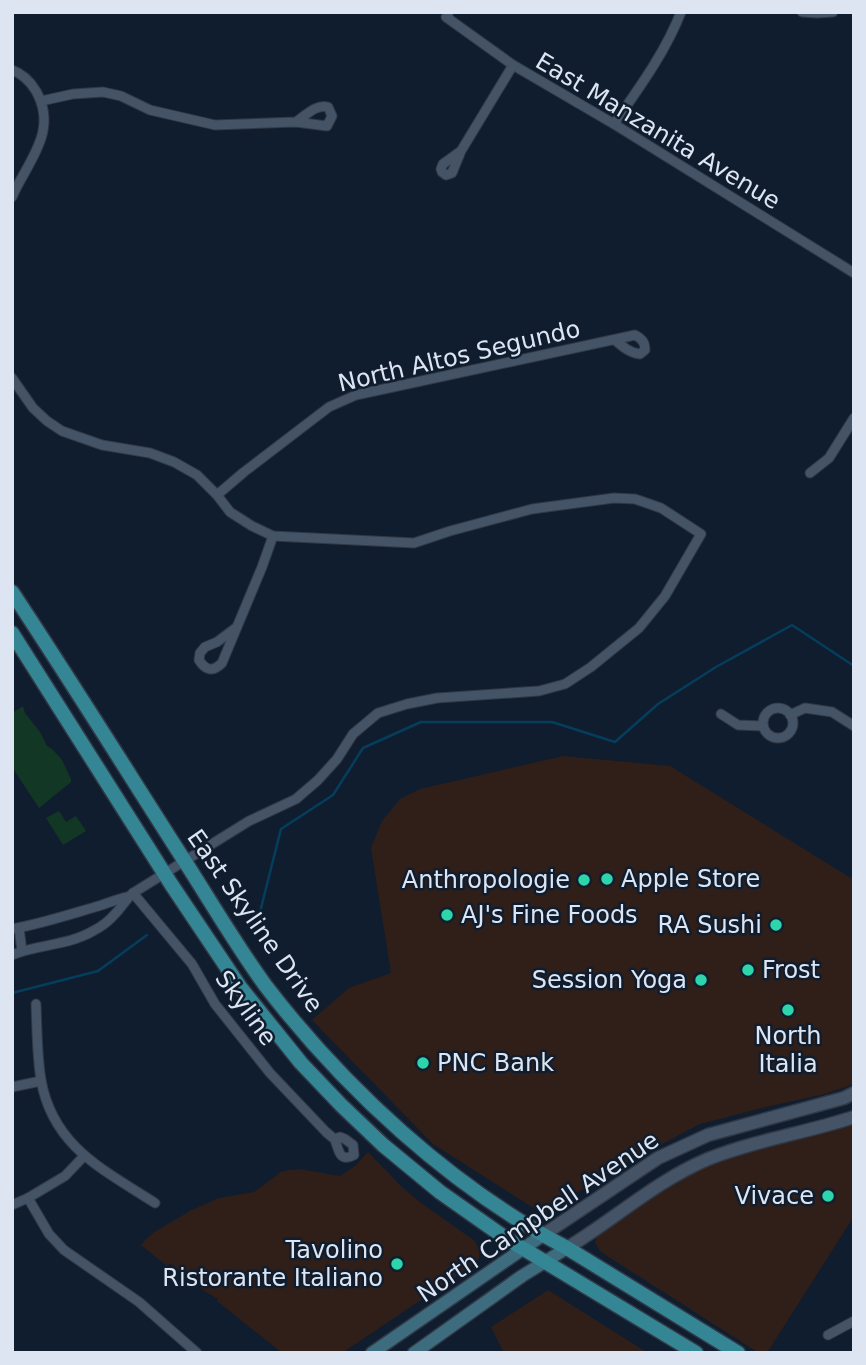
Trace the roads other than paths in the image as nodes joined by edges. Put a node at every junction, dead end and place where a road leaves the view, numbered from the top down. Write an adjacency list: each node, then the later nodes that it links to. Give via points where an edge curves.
1 (681, 12): 9 (street, via 651,72)
2 (802, 12): 3 (street)
3 (833, 12)
4 (447, 14): 5 (street, East Manzanita Avenue)
5 (513, 65): 9 (street, East Manzanita Avenue); 10 (street)
6 (12, 70): 7 (street, via 31,83)
7 (41, 101): 8 (street, via 103,92 149,110 215,125); 11 (street, via 41,140)
8 (296, 122)
9 (614, 124): 12 (street, East Manzanita Avenue)
10 (461, 151)
11 (12, 197)
12 (854, 273)
13 (615, 340): 17 (street, North Altos Segundo, via 356,395 329,407)
14 (12, 378): 17 (street, via 33,408 62,431 174,462 197,475)
15 (854, 418): 16 (street, via 829,458)
16 (810, 473)
17 (217, 495): 18 (street, via 230,512)
18 (273, 536): 20 (street); 27 (street, via 414,543 532,509 614,498 661,508 701,534 665,596 639,628 565,684 538,691 437,698 378,713 353,734 337,759 296,799 249,821)
19 (12, 592): 24 (main road, East Skyline Drive)
20 (237, 627): 20 (street, via 205,647 199,660 203,666 217,669)
21 (13, 634): 24 (main road, via 32,635 74,700); 28 (main road, East Skyline Drive)
22 (721, 714): 25 (street, via 738,724)
23 (790, 715): 25 (street, via 772,709); 25 (street, via 793,724 785,736 771,736); 26 (street, via 805,708 832,712)
24 (97, 724): 27 (main road, East Skyline Drive)
25 (763, 726)
26 (854, 726)
27 (185, 862): 28 (street); 34 (main road, East Skyline Drive, via 265,984)
28 (165, 873): 29 (street); 30 (main road, East Skyline Drive)
29 (130, 895): 31 (street); 32 (street, via 106,923 87,934); 39 (street, Skyline, via 192,964 215,1004 270,1073)
30 (197, 923): 34 (main road, via 289,1035); 46 (main road, East Skyline Drive, via 240,987 341,1105 417,1174)
31 (15, 928): 32 (street)
32 (17, 953)
33 (36, 1004): 35 (street)
34 (315, 1044): 44 (main road, East Skyline Drive, via 408,1137)
35 (41, 1081): 36 (street); 40 (street, via 65,1137)
36 (12, 1087)
37 (854, 1093): 44 (street, North Campbell Avenue, via 708,1135 658,1158)
38 (854, 1117): 45 (street, North Campbell Avenue, via 707,1160 632,1202)
39 (335, 1139)
40 (84, 1156): 41 (street, via 65,1176); 42 (street)
41 (28, 1198): 43 (street); 50 (street, via 48,1234 64,1250 139,1302)
42 (155, 1203)
43 (12, 1205)
44 (543, 1235): 45 (main road, East Skyline Drive); 46 (main road, North Campbell Avenue)
45 (567, 1248): 47 (main road, North Campbell Avenue); 54 (main road, East Skyline Drive)
46 (523, 1249): 47 (main road, East Skyline Drive); 51 (main road, North Campbell Avenue)
47 (545, 1262): 52 (main road, North Campbell Avenue); 53 (main road, East Skyline Drive)
48 (854, 1321): 49 (street)
49 (828, 1335)
50 (197, 1353)
51 (372, 1353)
52 (414, 1353)
53 (696, 1353)
54 (738, 1353)

